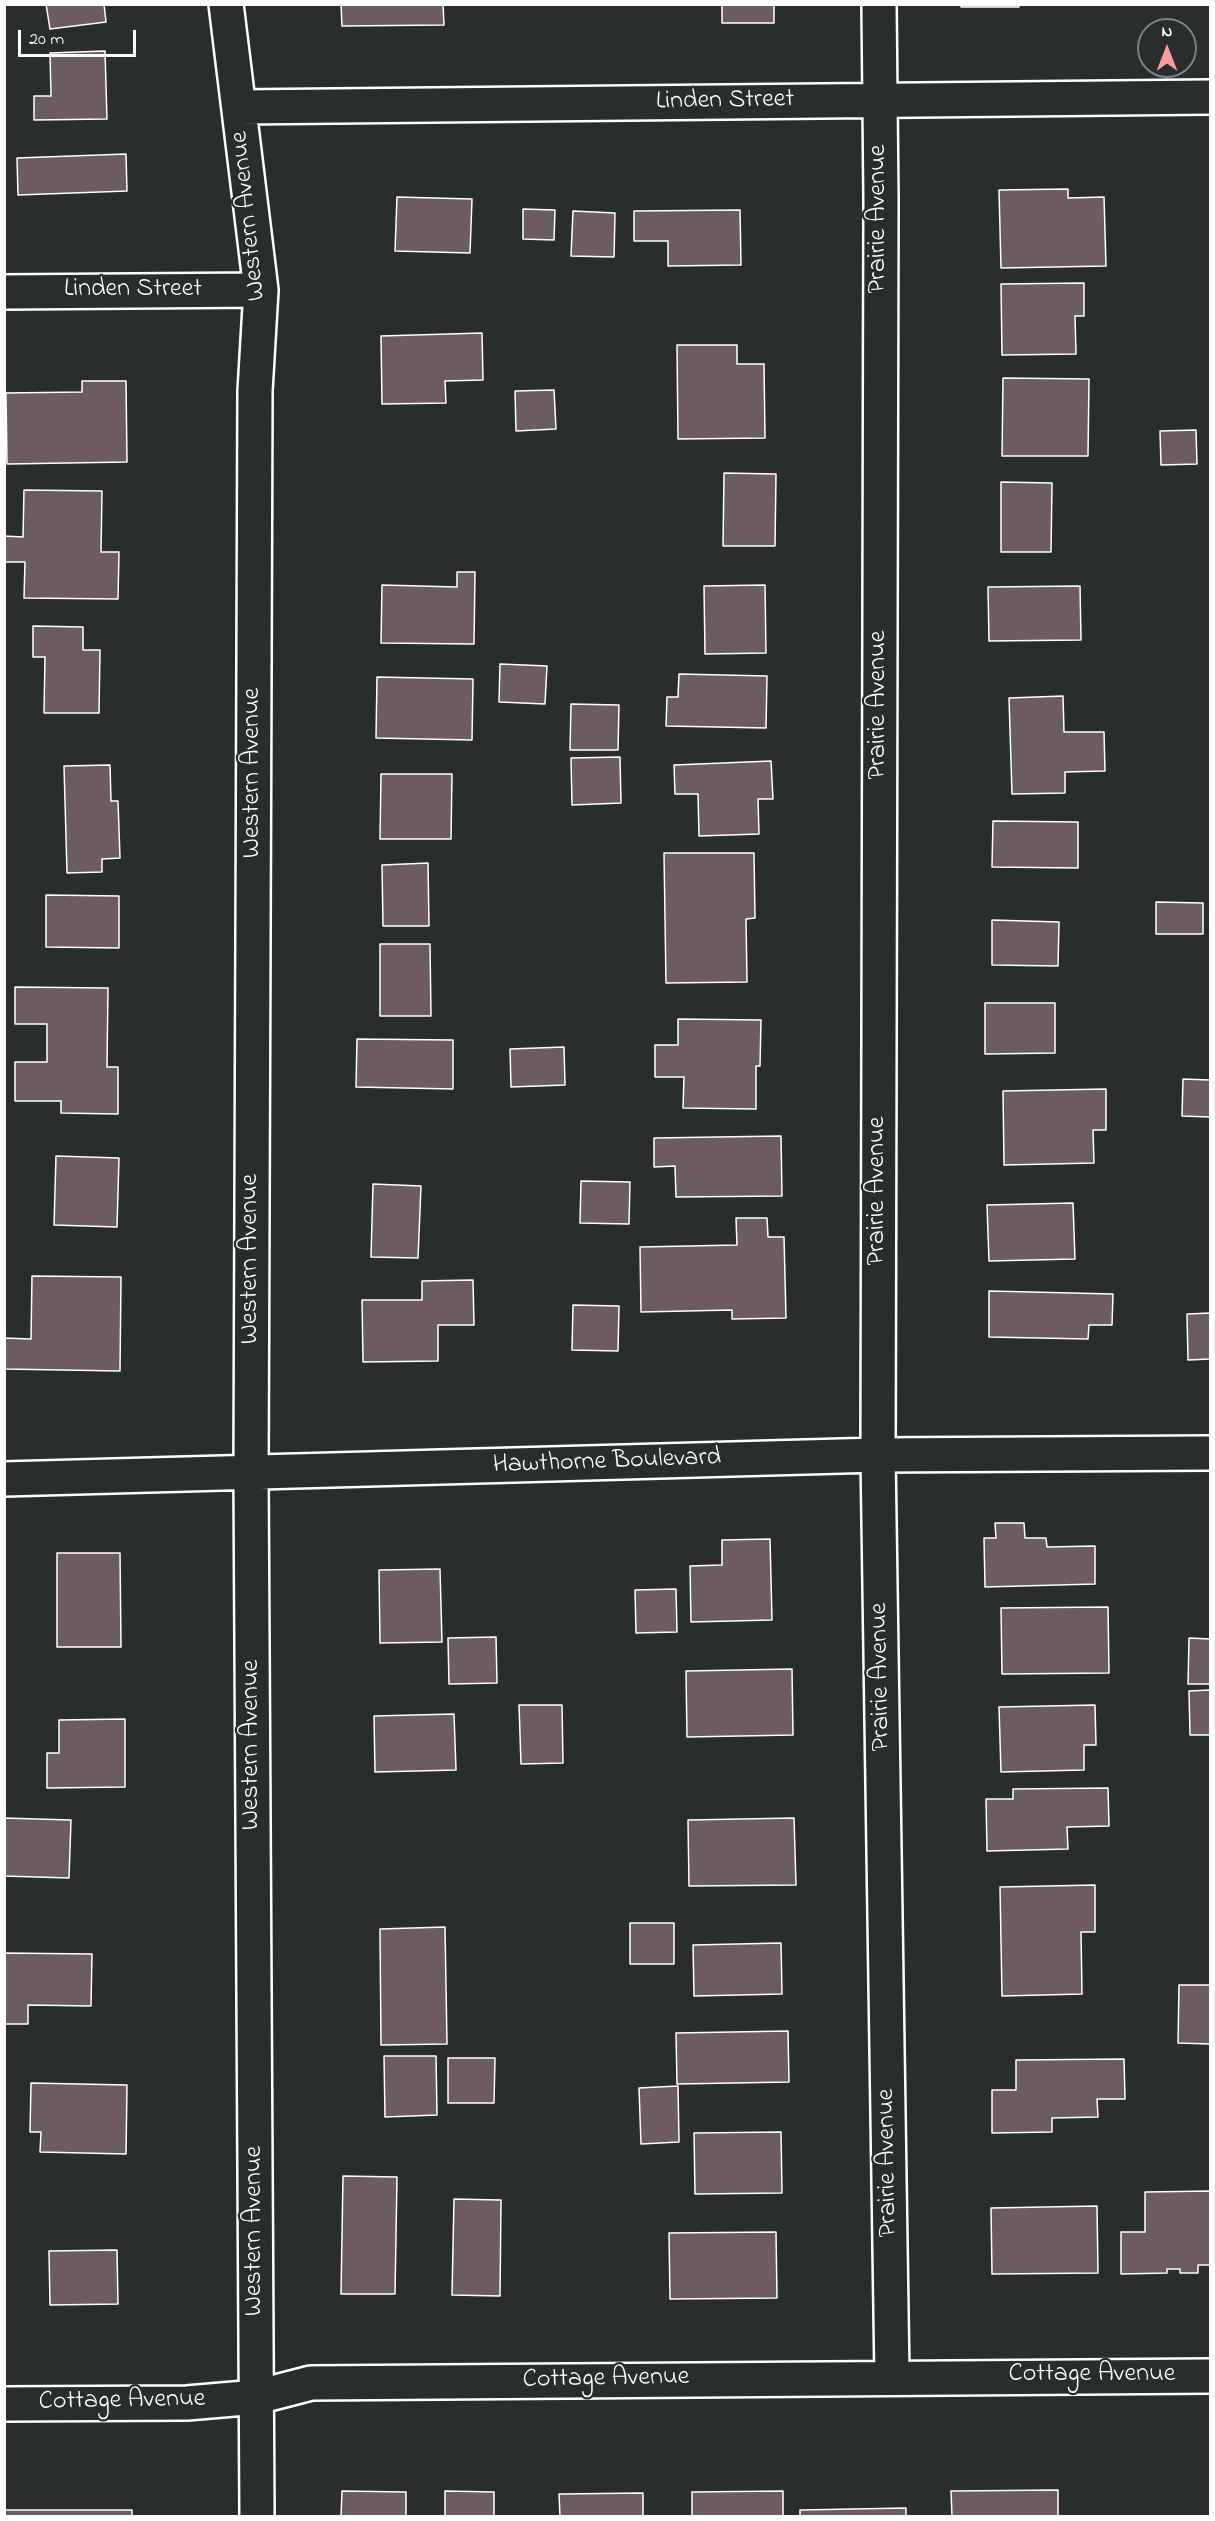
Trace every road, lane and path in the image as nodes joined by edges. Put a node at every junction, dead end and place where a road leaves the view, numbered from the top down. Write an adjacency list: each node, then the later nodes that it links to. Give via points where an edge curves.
1 (226, 4): 5 (street, Western Avenue)
2 (879, 4): 4 (street, Prairie Avenue)
3 (1210, 97): 4 (street, Linden Street)
4 (879, 100): 5 (street, Linden Street); 9 (street, Prairie Avenue)
5 (239, 107): 6 (street, Western Avenue)
6 (261, 290): 7 (street, Linden Street); 10 (street, Western Avenue, via 255,391)
7 (4, 292)
8 (1210, 1453): 9 (street, Hawthorne Boulevard)
9 (878, 1455): 10 (street, Hawthorne Boulevard); 13 (street, Prairie Avenue)
10 (251, 1473): 11 (street, Hawthorne Boulevard); 14 (street, Western Avenue)
11 (4, 1479)
12 (1210, 2376): 13 (street, Cottage Avenue)
13 (892, 2377): 14 (street, Cottage Avenue, via 311,2383)
14 (257, 2397): 15 (street, Cottage Avenue, via 187,2403); 16 (street, Western Avenue)
15 (4, 2404)
16 (257, 2517)

